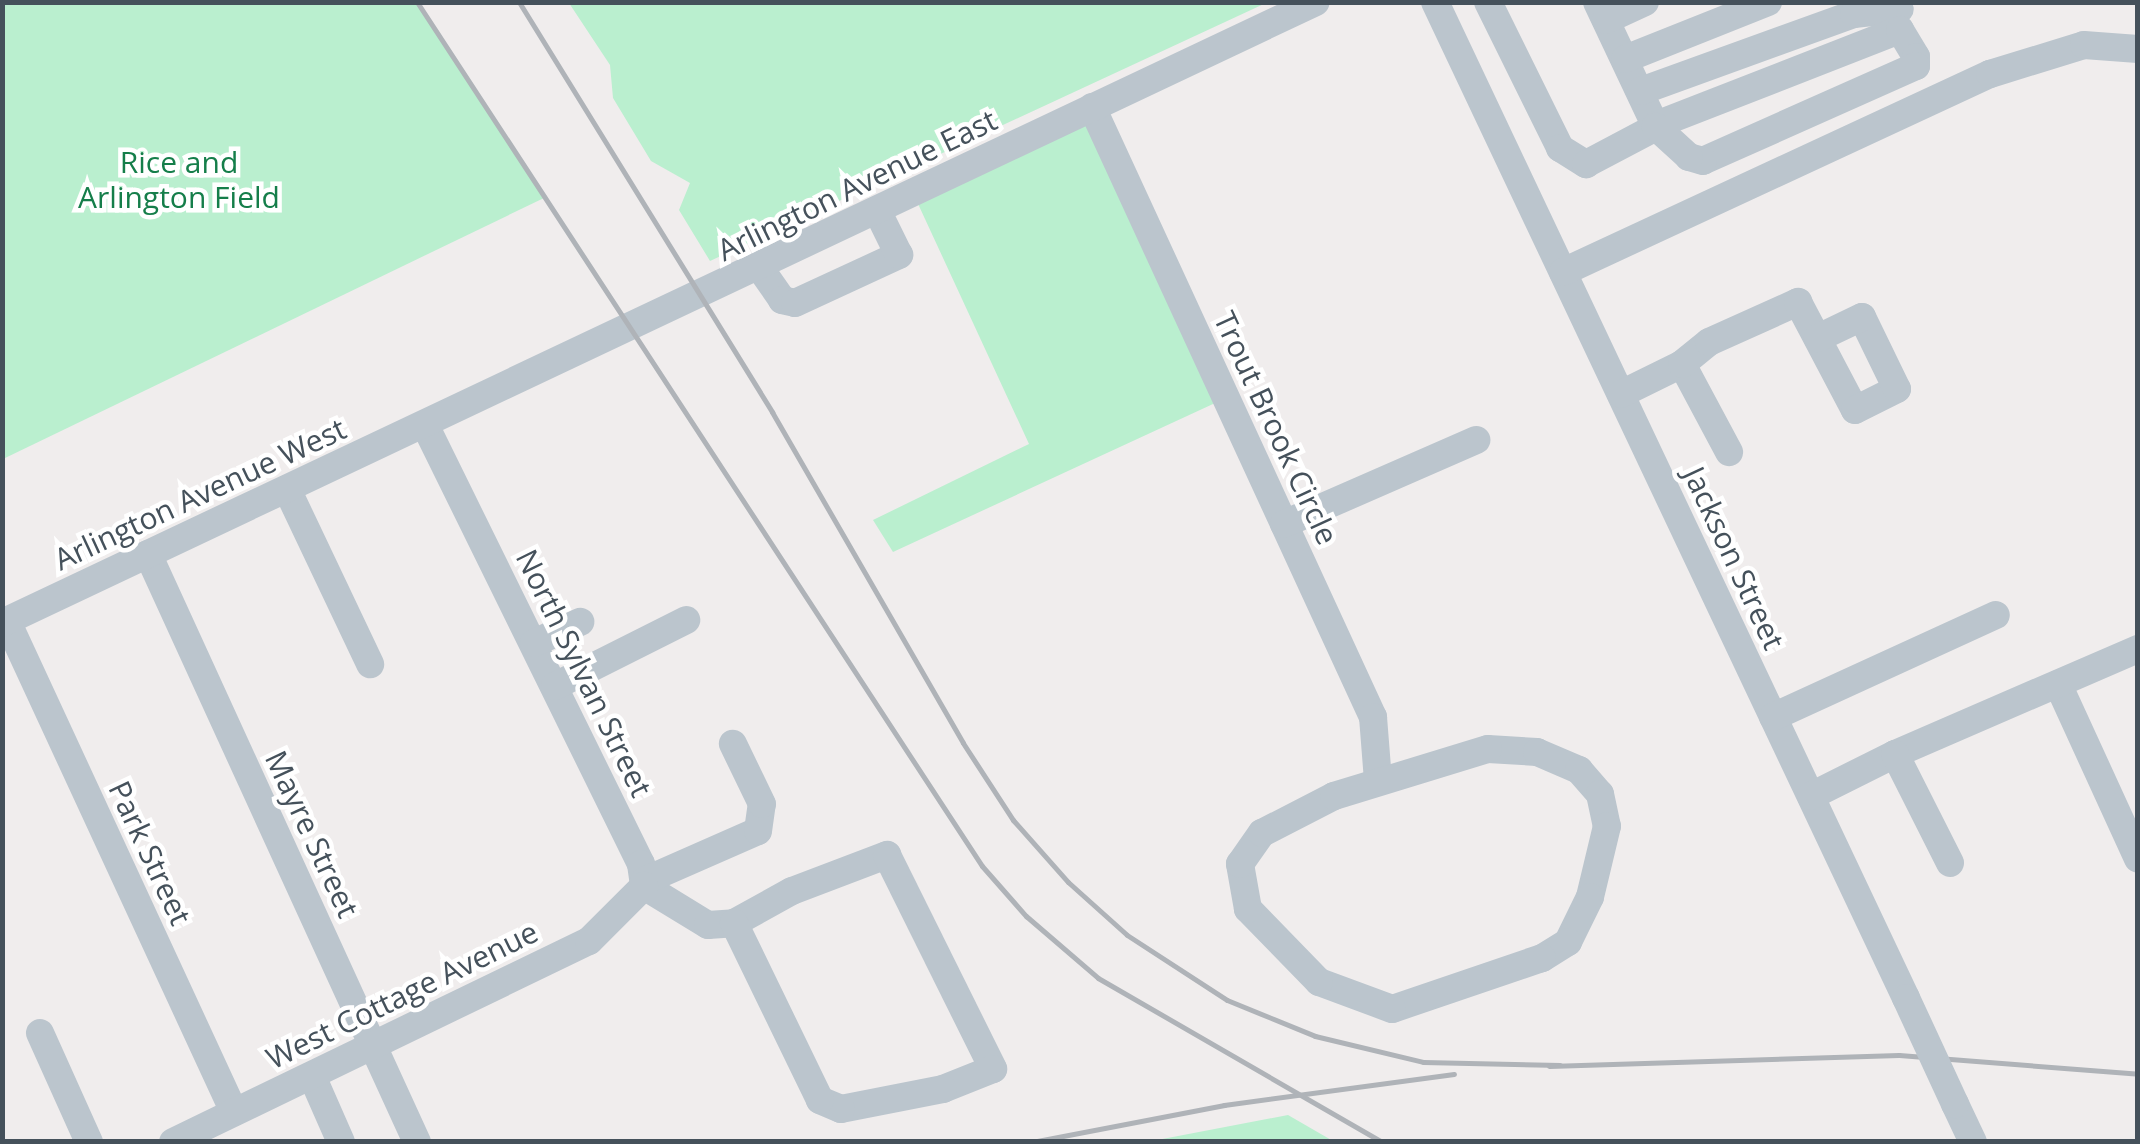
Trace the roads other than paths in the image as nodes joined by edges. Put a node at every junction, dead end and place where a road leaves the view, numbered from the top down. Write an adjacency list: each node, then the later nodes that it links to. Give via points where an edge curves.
1 (1316, 2): 13 (street, Arlington Avenue East)
2 (1435, 2): 10 (street, Jackson Street)
3 (1488, 2): 8 (street)
4 (1645, 2): 6 (street)
5 (1768, 2): 11 (street)
6 (1601, 12): 11 (street)
7 (1902, 14): 12 (street, via 1854,14); 14 (street); 14 (street, via 1916,66 1718,156 1693,160)
8 (1504, 38): 10 (street); 14 (street, via 1567,158 1592,162)
9 (2138, 50): 17 (street, via 2084,45 1990,74)
10 (1460, 57): 17 (street, Jackson Street)
11 (1625, 59): 12 (street)
12 (1640, 91): 14 (street)
13 (1092, 108): 15 (street, Arlington Avenue East); 25 (street, Trout Brook Circle)
14 (1656, 126)
15 (876, 210): 16 (street, Arlington Avenue East); 16 (street, via 899,255 795,304 782,300)
16 (760, 268): 21 (street, Arlington Avenue East)
17 (1563, 272): 20 (street, Jackson Street)
18 (1818, 338): 19 (street, via 1798,302 1709,342)
19 (1682, 364): 20 (street); 23 (street)
20 (1621, 394): 36 (street, Jackson Street)
21 (426, 425): 24 (street, Arlington Avenue West); 31 (street, North Sylvan Street)
22 (1476, 440): 25 (street)
23 (1729, 452)
24 (287, 489): 26 (street, Arlington Avenue West); 33 (street)
25 (1284, 524): 39 (street, Trout Brook Circle, via 1373,716)
26 (148, 554): 29 (street, Arlington Avenue West); 46 (street, Mayre Street)
27 (1996, 614): 36 (street)
28 (686, 620): 35 (street)
29 (5, 622): 48 (street, Park Street)
30 (580, 622): 31 (street)
31 (534, 642): 35 (street, North Sylvan Street)
32 (2138, 649): 34 (street)
33 (370, 664)
34 (2058, 684): 38 (street); 41 (street)
35 (555, 686): 43 (street, North Sylvan Street)
36 (1773, 717): 40 (street, Jackson Street)
37 (733, 744): 43 (street, via 762,804 758,832)
38 (1896, 754): 40 (street); 42 (street)
39 (1378, 780): 39 (street, via 1262,833 1240,864 1248,909 1319,982 1392,1008 1542,958 1568,942 1590,897 1608,826 1600,794 1579,770 1538,752 1488,749)
40 (1811, 796): 53 (street, Jackson Street, bridge)
41 (2138, 859)
42 (1950, 863)
43 (644, 884): 44 (street); 46 (street, West Cottage Avenue, via 589,941)
44 (721, 924): 44 (street, via 820,1100 841,1108 943,1088 993,1069 887,856)
45 (40, 1033): 49 (street)
46 (374, 1047): 47 (street, West Cottage Avenue); 52 (street, Mayre Street)
47 (312, 1076): 48 (street, West Cottage Avenue); 51 (street)
48 (234, 1112): 50 (street, West Cottage Avenue)
49 (89, 1142)
50 (172, 1142)
51 (342, 1142)
52 (417, 1142)
53 (1973, 1142)

